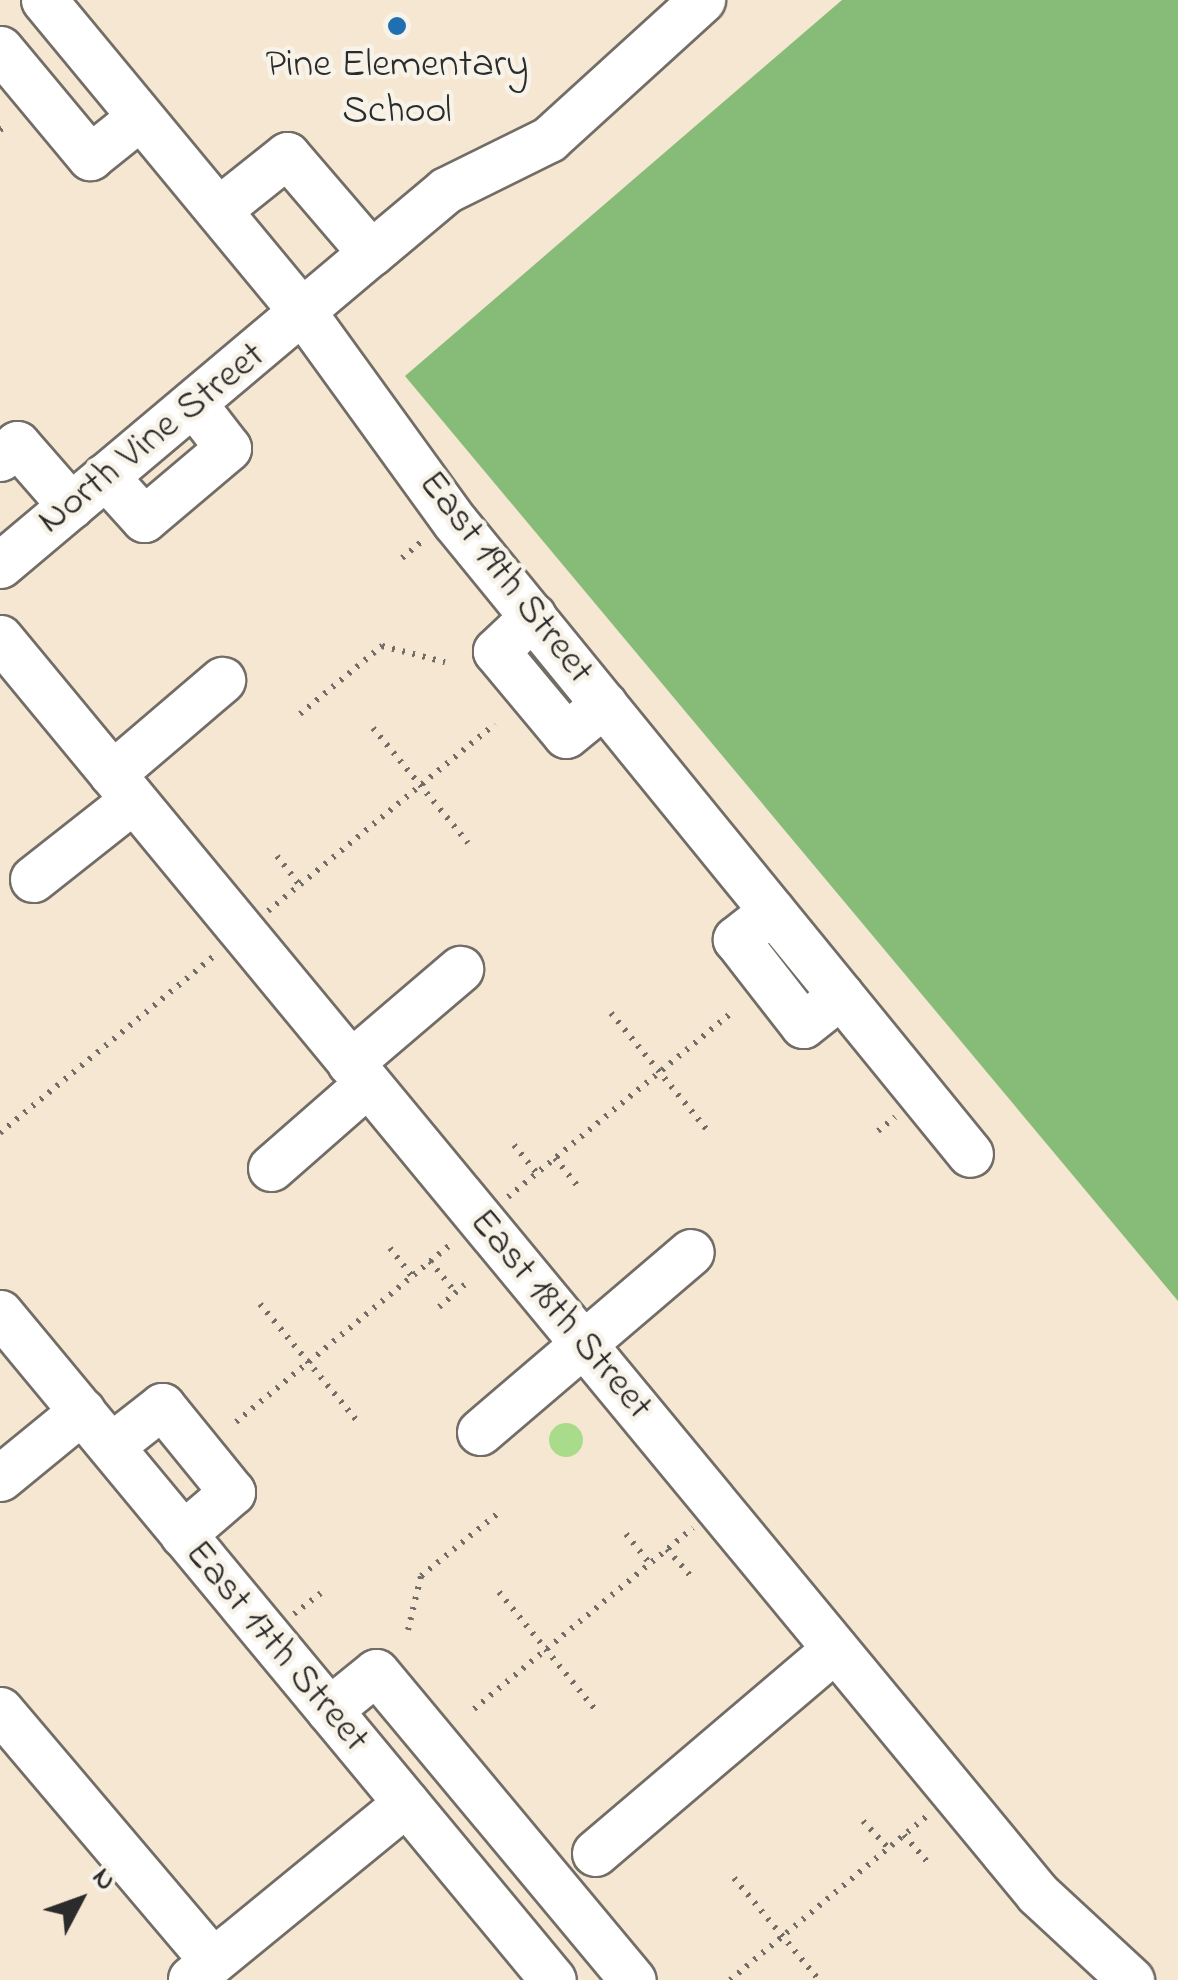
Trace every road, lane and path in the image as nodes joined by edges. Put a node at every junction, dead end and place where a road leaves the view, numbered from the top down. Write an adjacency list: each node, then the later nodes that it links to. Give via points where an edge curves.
1 (44, 0): 4 (street, East 19th Street)
2 (702, 0): 6 (street, North Vine Street, via 549,139 446,190)
3 (0, 49): 4 (street, via 90,157)
4 (140, 116): 5 (street, East 19th Street)
5 (218, 210): 6 (street, via 287,155); 7 (street, East 19th Street)
6 (371, 253): 7 (street, North Vine Street)
7 (305, 315): 9 (street, North Vine Street); 32 (street, East 19th Street, via 376,404 455,522)
8 (0, 458): 9 (street, via 17,444)
9 (70, 506): 10 (street, North Vine Street)
10 (3, 556)
11 (0, 638): 18 (street, East 18th Street)
12 (445, 662): 14 (path, via 382,646)
13 (222, 680): 18 (street)
14 (300, 714)
15 (495, 724): 17 (path)
16 (374, 728): 17 (path)
17 (421, 786): 19 (path); 22 (path)
18 (122, 787): 21 (street); 23 (street, East 18th Street)
19 (468, 843)
20 (276, 856): 22 (path)
21 (33, 880)
22 (300, 885): 23 (path)
23 (243, 932): 28 (street, East 18th Street); 30 (path)
24 (460, 969): 28 (street)
25 (610, 1013): 27 (path)
26 (731, 1013): 27 (path)
27 (659, 1072): 29 (path); 33 (path)
28 (359, 1074): 34 (street); 37 (street, East 18th Street)
29 (708, 1132)
30 (0, 1133)
31 (514, 1145): 35 (path)
32 (970, 1154)
33 (555, 1158): 35 (path); 36 (path)
34 (271, 1168)
35 (537, 1173): 37 (path)
36 (580, 1189)
37 (480, 1219): 40 (path); 47 (street, East 18th Street)
38 (390, 1248): 41 (path)
39 (690, 1252): 47 (street)
40 (430, 1262): 41 (path); 43 (path)
41 (412, 1276): 48 (path)
42 (466, 1283): 43 (path)
43 (456, 1293): 45 (path)
44 (260, 1304): 48 (path)
45 (439, 1307)
46 (0, 1313): 49 (street, East 17th Street)
47 (584, 1343): 52 (street); 55 (street, East 18th Street)
48 (308, 1362): 50 (path); 51 (path)
49 (82, 1411): 53 (street, East 17th Street); 54 (street)
50 (357, 1421)
51 (236, 1422)
52 (480, 1432)
53 (110, 1446): 57 (street, East 17th Street); 57 (street, via 162,1406 232,1492)
54 (0, 1478)
55 (718, 1507): 59 (path); 67 (street, East 18th Street)
56 (497, 1514): 65 (path, via 421,1576)
57 (183, 1534): 71 (street, East 17th Street)
58 (626, 1534): 60 (path)
59 (667, 1549): 60 (path); 61 (path)
60 (650, 1564): 66 (path)
61 (694, 1580)
62 (499, 1592): 66 (path)
63 (321, 1593): 64 (path)
64 (288, 1618)
65 (408, 1630)
66 (546, 1649): 68 (path); 69 (path)
67 (835, 1649): 72 (street, East 18th Street); 78 (street)
68 (594, 1708)
69 (474, 1709)
70 (0, 1710): 85 (street)
71 (329, 1710): 73 (street, East 17th Street); 75 (street, via 376,1672)
72 (954, 1793): 76 (path); 89 (street, East 18th Street, via 1038,1894)
73 (406, 1804): 80 (street, East 17th Street); 85 (street)
74 (863, 1820): 77 (path)
75 (507, 1829): 80 (street); 82 (street)
76 (904, 1835): 77 (path); 79 (path)
77 (888, 1848): 83 (path)
78 (595, 1853)
79 (930, 1865)
80 (461, 1869): 84 (street, East 17th Street)
81 (734, 1878): 83 (path)
82 (580, 1916): 84 (street); 86 (street)
83 (783, 1936): 87 (path); 88 (path)
84 (543, 1969)
85 (202, 1970)
86 (633, 1980)
87 (730, 1980)
88 (819, 1980)
89 (1132, 1980)

